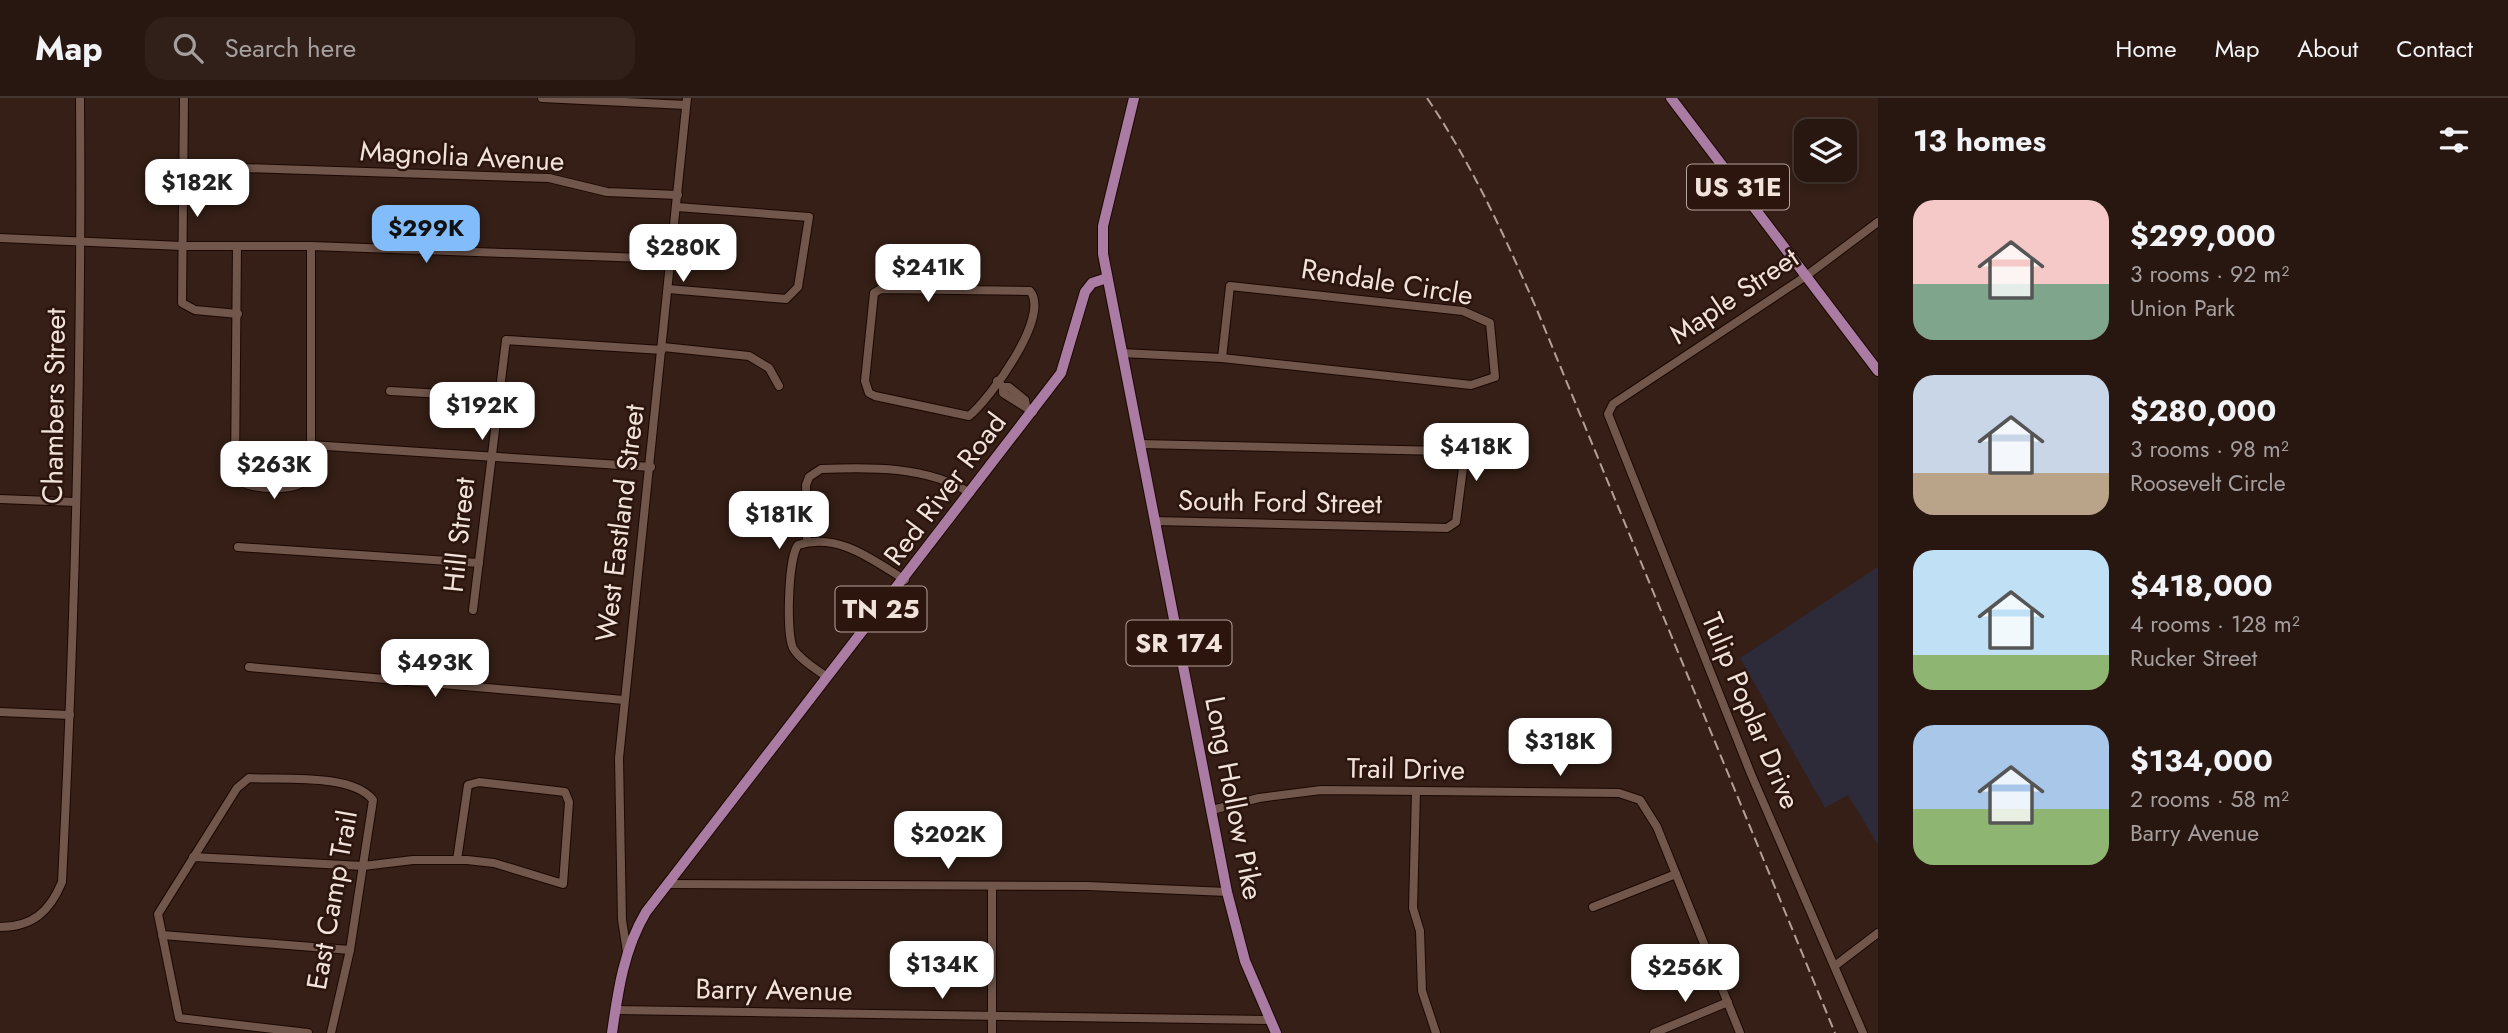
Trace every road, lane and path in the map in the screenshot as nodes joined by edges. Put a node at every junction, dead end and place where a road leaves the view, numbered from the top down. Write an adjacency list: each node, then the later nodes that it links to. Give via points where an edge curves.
1 (80, 98): 12 (street, Chambers Street)
2 (184, 98): 13 (street)
3 (542, 98): 6 (street)
4 (1134, 98): 18 (main road, via 1103,226)
5 (1671, 98): 17 (main road, US 31E)
6 (687, 102): 8 (street, West Eastland Street)
7 (243, 168): 8 (street, Magnolia Avenue, via 549,178 607,192)
8 (678, 195): 9 (street, West Eastland Street)
9 (677, 207): 16 (street, West Eastland Street); 19 (street, via 809,217 799,287 786,299)
10 (1878, 222): 17 (street, Maple Street)
11 (0, 237): 12 (street)
12 (81, 241): 13 (street); 37 (street, Chambers Street)
13 (182, 246): 15 (street); 20 (street, via 182,303 195,310)
14 (312, 246): 15 (street); 16 (street); 32 (street)
15 (237, 247): 20 (street)
16 (671, 259): 19 (street, West Eastland Street)
17 (1806, 276): 24 (main road, US 31E); 29 (street, Maple Street)
18 (1107, 278): 22 (main road, Long Hollow Pike / SR 174); 30 (main road, Red River Road / TN 25, via 1092,283 1085,292 1067,361)
19 (668, 289): 21 (street, West Eastland Street)
20 (238, 314): 32 (street, via 236,476 246,484 297,486 311,475)
21 (663, 348): 26 (street, via 749,356 769,368); 28 (street, Hill Street, via 506,340); 34 (street, West Eastland Street)
22 (1122, 353): 23 (street, Rendale Circle); 31 (main road, Long Hollow Pike / SR 174)
23 (1222, 358): 23 (street, Rendale Circle, via 1471,385 1496,377 1490,323 1463,311 1247,286 1230,285)
24 (1878, 371)
25 (1000, 384): 25 (street, via 969,416 869,393 865,381 874,293 881,289 1030,291 1035,300 1030,331); 30 (street, via 1025,400)
26 (779, 386)
27 (390, 390): 28 (street)
28 (498, 397): 33 (street, Hill Street)
29 (1613, 404): 65 (street, Tulip Poplar Drive, via 1608,414 1638,495 1751,774)
30 (1029, 409): 35 (main road, Red River Road / TN 25)
31 (1140, 444): 38 (main road, Long Hollow Pike / SR 174); 38 (street, South Ford Street, via 1443,451 1458,455 1463,468 1456,522 1447,528)
32 (312, 445): 33 (street)
33 (491, 457): 34 (street); 41 (street, Hill Street)
34 (651, 467): 46 (street, West Eastland Street)
35 (970, 493): 39 (street, via 948,481 914,472 821,469 806,485); 42 (main road, Red River Road / TN 25)
36 (0, 499): 37 (street)
37 (75, 502): 48 (street, Chambers Street)
38 (1154, 521): 50 (main road, Long Hollow Pike / SR 174)
39 (807, 542): 42 (street, via 858,550); 45 (street, via 793,551 790,638 802,658)
40 (238, 547): 41 (street)
41 (479, 563): 43 (street, Hill Street)
42 (905, 580): 45 (main road, Red River Road / TN 25)
43 (473, 610)
44 (248, 667): 46 (street)
45 (827, 677): 55 (main road, Red River Road / TN 25)
46 (624, 700): 64 (street, West Eastland Street, via 618,781 621,920)
47 (0, 712): 48 (street)
48 (71, 715): 59 (street, Chambers Street, via 62,882 53,904 34,919)
49 (1416, 792): 50 (street, Trail Drive, via 1321,790); 54 (street, Trail Drive, via 1634,796 1646,806); 75 (street, via 1413,908 1420,931 1422,991)
50 (1212, 810): 57 (main road, Long Hollow Pike / SR 174)
51 (193, 857): 53 (street); 53 (street, East Camp Trail, via 248,778 348,783 364,789 373,800); 62 (street, East Camp Trail, via 158,914)
52 (457, 860): 52 (street, via 494,863 563,884 569,802 565,792 478,782 468,785); 53 (street)
53 (363, 866): 63 (street, East Camp Trail)
54 (1676, 874): 58 (street); 66 (street, Trail Drive)
55 (667, 884): 56 (street); 61 (main road, Red River Road / TN 25)
56 (992, 886): 57 (street); 68 (street)
57 (1227, 891): 69 (main road, Long Hollow Pike / SR 174, via 1245,961)
58 (1593, 907)
59 (0, 927)
60 (1878, 933): 65 (street)
61 (633, 934): 64 (main road, West Eastland Street / TN 25)
62 (162, 935): 63 (street); 70 (street, East Camp Trail, via 179,1018)
63 (350, 950): 71 (street, East Camp Trail)
64 (627, 953): 67 (main road, West Eastland Street / TN 25)
65 (1836, 965): 78 (street, Tulip Poplar Drive)
66 (1728, 1002): 76 (street); 77 (street, Trail Drive)
67 (615, 1010): 68 (street, Barry Avenue); 72 (main road, TN 25)
68 (992, 1016): 69 (street, Barry Avenue); 73 (street)
69 (1268, 1020): 74 (main road, Long Hollow Pike / SR 174)
70 (307, 1033)
71 (331, 1033)
72 (612, 1033)
73 (992, 1033)
74 (1276, 1033)
75 (1436, 1033)
76 (1654, 1033)
77 (1740, 1033)
78 (1863, 1033)

